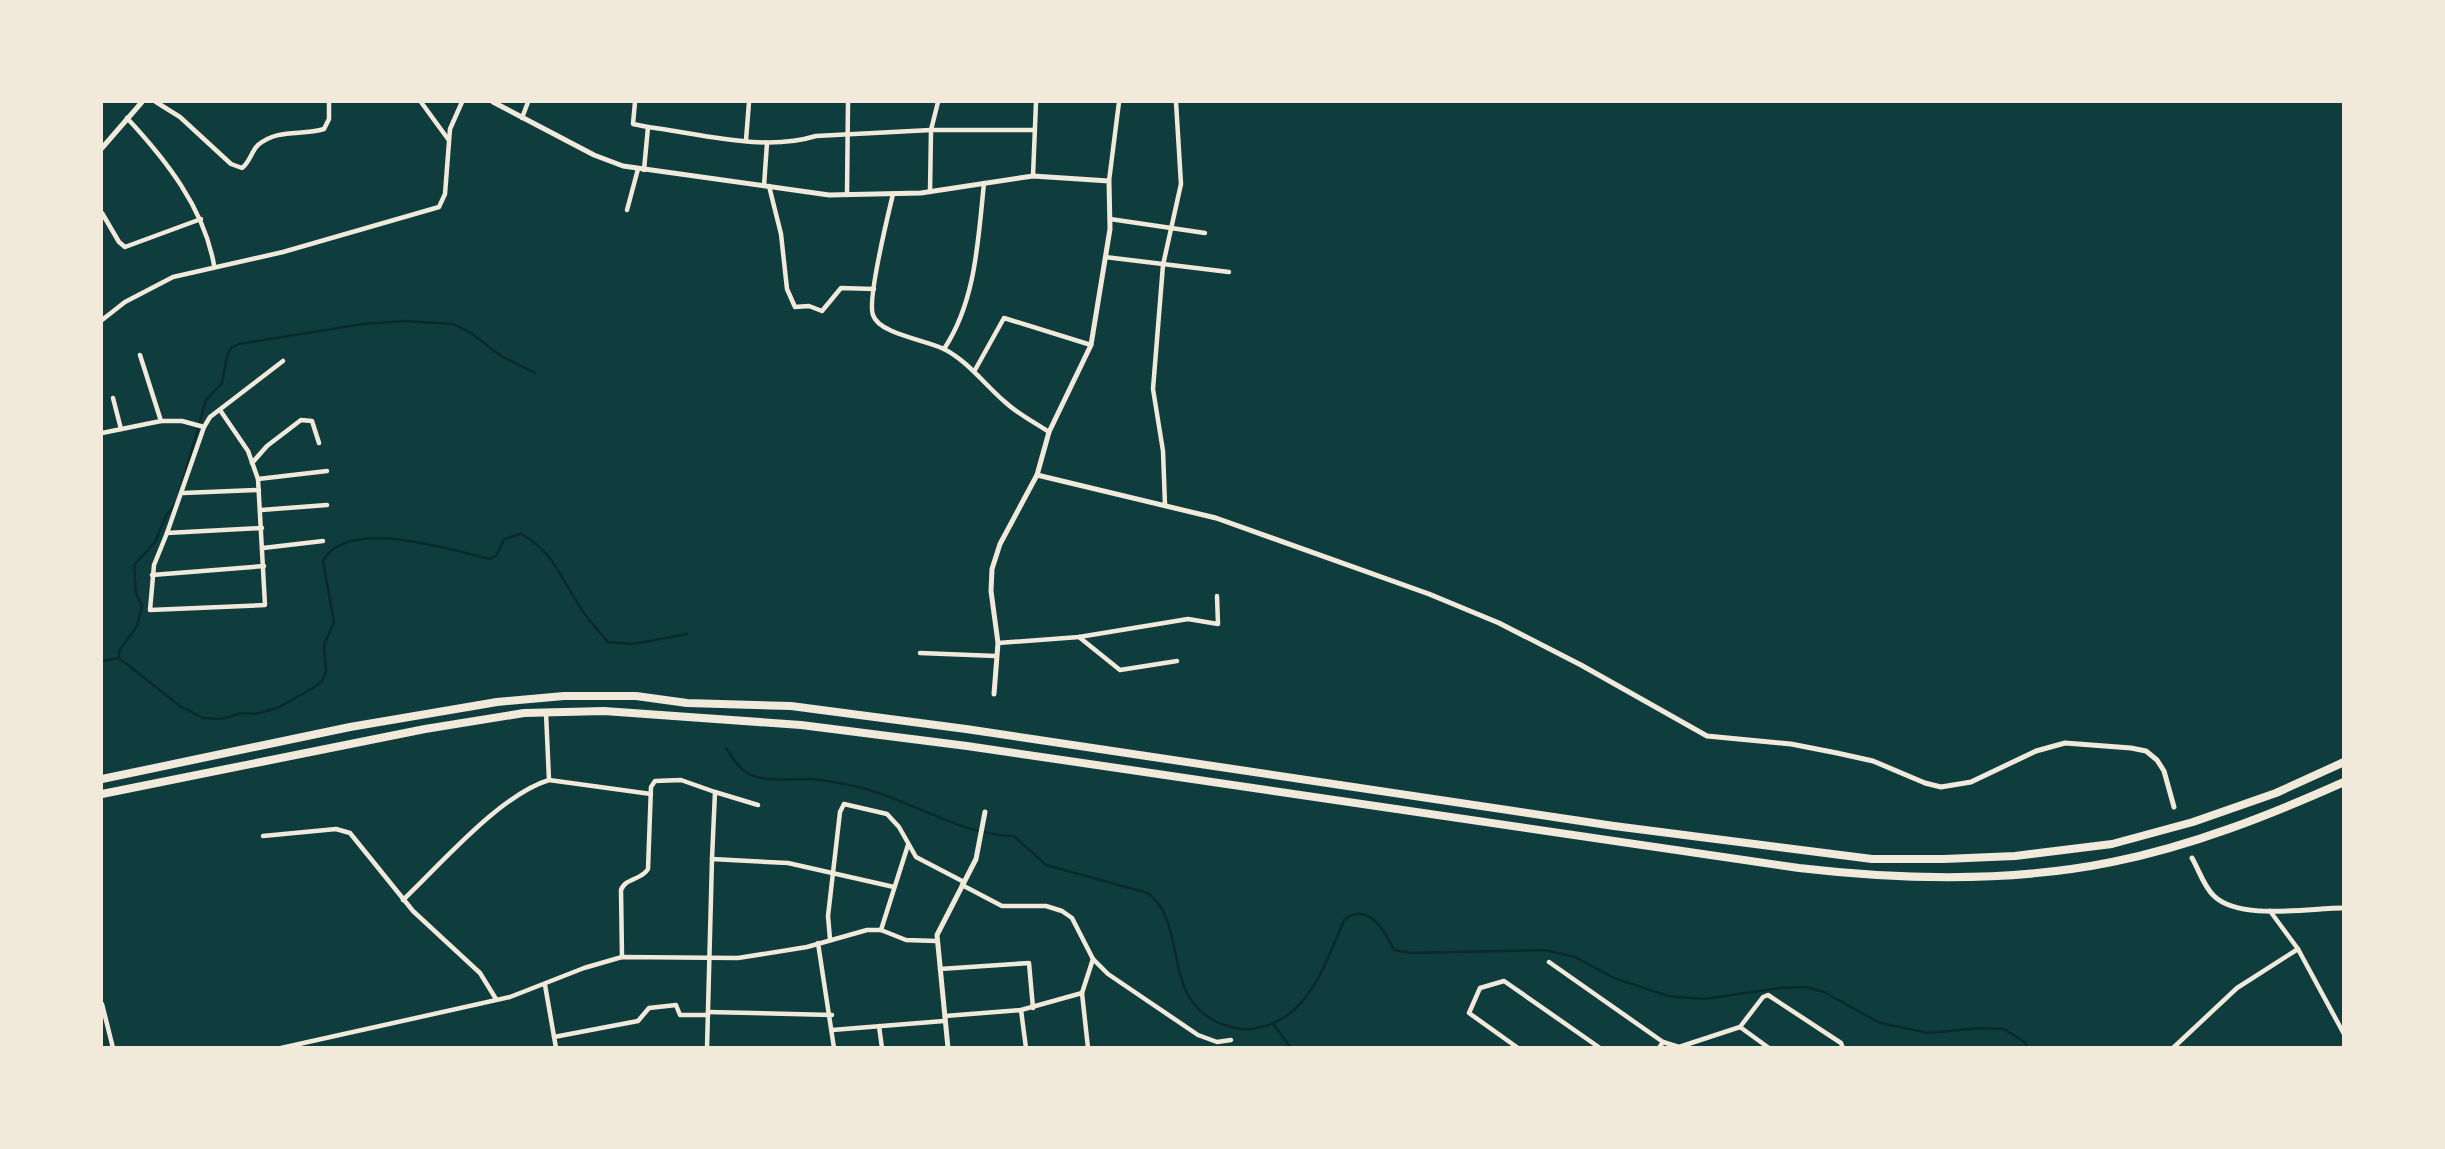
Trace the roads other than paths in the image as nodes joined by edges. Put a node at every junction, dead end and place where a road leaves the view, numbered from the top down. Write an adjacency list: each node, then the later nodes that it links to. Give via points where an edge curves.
1 (142, 102): 15 (street)
2 (156, 102): 3 (street, via 242,168 265,140 324,129)
3 (329, 102)
4 (422, 102): 22 (street)
5 (462, 102): 22 (street)
6 (493, 102): 17 (street)
7 (528, 102): 17 (street)
8 (635, 102): 18 (street, via 632,122)
9 (749, 102): 23 (street)
10 (848, 102): 21 (street)
11 (938, 102): 19 (street)
12 (1036, 102): 20 (street)
13 (1119, 102): 28 (street)
14 (1176, 102): 38 (street, via 1181,184)
15 (134, 104): 16 (street)
16 (127, 118): 25 (street); 36 (street, via 151,144)
17 (522, 118): 26 (street, via 594,155)
18 (648, 127): 23 (street); 26 (street)
19 (931, 130): 20 (street); 21 (street); 31 (street)
20 (1035, 130): 27 (street)
21 (847, 135): 24 (street); 33 (street)
22 (448, 140): 41 (street, via 445,194 439,207 283,252)
23 (746, 140): 24 (street)
24 (767, 143): 30 (street)
25 (102, 149)
26 (641, 169): 30 (street); 34 (street)
27 (1033, 176): 28 (street); 29 (street)
28 (1109, 181): 37 (street)
29 (984, 183): 31 (street); 47 (street, via 969,290 958,325)
30 (766, 186): 33 (street); 44 (street, via 781,234 787,289 795,307 822,311 841,288)
31 (930, 192): 32 (street)
32 (893, 194): 33 (street); 44 (street)
33 (847, 195)
34 (627, 210)
35 (102, 213): 36 (street, via 125,247)
36 (201, 219): 41 (street)
37 (1111, 219): 38 (street); 40 (street)
38 (1170, 226): 39 (street); 42 (street)
39 (1205, 233)
40 (1105, 257): 42 (street); 46 (street)
41 (214, 265): 45 (street, via 164,281)
42 (1163, 265): 43 (street); 66 (street, via 1153,389)
43 (1230, 272)
44 (874, 289): 47 (street, via 874,320)
45 (102, 320)
46 (1091, 345): 50 (street, via 1004,318); 56 (street)
47 (944, 349): 50 (street)
48 (140, 355): 53 (street)
49 (283, 361): 52 (street)
50 (975, 370): 56 (street, via 1016,412)
51 (113, 398): 55 (street)
52 (220, 410): 54 (street); 59 (street)
53 (160, 421): 54 (street); 55 (street)
54 (201, 426): 64 (street)
55 (121, 429): 57 (street)
56 (1049, 432): 61 (street)
57 (102, 433)
58 (319, 443): 59 (street, via 314,424 301,420)
59 (252, 463): 62 (street)
60 (327, 471): 62 (street)
61 (1037, 475): 66 (street); 76 (street, via 996,554 991,591)
62 (258, 479): 63 (street)
63 (259, 490): 64 (street); 67 (street)
64 (183, 493): 69 (street)
65 (327, 505): 67 (street)
66 (1166, 505): 90 (street, via 1289,543 1499,623 1707,736 1814,748 1872,761 1941,786 1971,782 2064,743 2131,748 2146,751 2157,760)
67 (261, 510): 68 (street)
68 (262, 528): 69 (street); 71 (street)
69 (167, 533): 73 (street)
70 (323, 541): 71 (street)
71 (263, 548): 72 (street)
72 (264, 566): 73 (street); 73 (street, via 265,604 261,608 151,610)
73 (152, 575)
74 (1217, 596): 75 (street, via 1218,624 1188,619)
75 (1079, 637): 76 (street); 79 (street, via 1120,670)
76 (998, 642): 78 (street)
77 (920, 653): 78 (street)
78 (996, 656): 80 (street)
79 (1177, 661)
80 (994, 694)
81 (546, 712): 84 (street); 85 (highway, via 604,711 815,727 1864,876 1940,878 2112,862 2201,838); 87 (highway, via 425,729)
82 (2343, 762): 83 (highway, via 2229,809 2112,844 1944,859 1872,859 1614,826 791,706 687,703 636,696 497,702 350,727)
83 (102, 779)
84 (549, 780): 88 (street); 99 (street, via 509,799)
85 (2343, 782)
86 (715, 792): 88 (street, via 699,784 658,779); 89 (street); 95 (street)
87 (102, 794)
88 (651, 794): 107 (street, via 648,869 621,890)
89 (758, 805)
90 (2174, 807)
91 (985, 813): 97 (street, via 980,844)
92 (263, 836): 99 (street, via 347,831)
93 (908, 845): 96 (street, via 890,816 844,804); 97 (street, via 919,860); 98 (street)
94 (2192, 858): 101 (street, via 2215,897 2232,906)
95 (712, 859): 96 (street, via 788,863); 108 (street)
96 (834, 872): 98 (street); 103 (street)
97 (963, 884): 104 (street); 109 (street, via 1002,906 1046,906 1062,911 1081,930)
98 (894, 887): 102 (street)
99 (403, 900): 114 (street, via 480,973)
100 (2343, 908): 101 (street)
101 (2270, 911): 106 (street)
102 (881, 930): 103 (street); 104 (street, via 902,939)
103 (830, 939): 105 (street)
104 (936, 941): 111 (street)
105 (818, 943): 108 (street, via 762,956); 120 (street)
106 (2298, 949): 125 (street); 143 (street, via 2236,988)
107 (622, 957): 108 (street); 112 (street)
108 (709, 957): 118 (street)
109 (1093, 959): 113 (street); 127 (street, via 1198,1035)
110 (1549, 962): 128 (street)
111 (939, 969): 116 (street, via 1029,963); 121 (street)
112 (545, 985): 114 (street); 126 (street)
113 (1082, 993): 116 (street); 138 (street)
114 (496, 999): 131 (street)
115 (102, 1004): 119 (street)
116 (1033, 1007): 117 (street)
117 (1021, 1010): 121 (street); 137 (street)
118 (708, 1014): 120 (street); 126 (street, via 680,1015 676,1005 649,1008 639,1021); 133 (street)
119 (103, 1015): 130 (street)
120 (831, 1015): 124 (street)
121 (944, 1019): 122 (street); 136 (street)
122 (879, 1027): 124 (street); 135 (street)
123 (1741, 1027): 129 (street); 141 (street); 142 (street, via 1768,995)
124 (832, 1030): 134 (street)
125 (2343, 1034)
126 (554, 1038): 132 (street)
127 (1231, 1040)
128 (1661, 1045): 129 (street)
129 (1679, 1047)
130 (113, 1048)
131 (281, 1048)
132 (556, 1048)
133 (707, 1048)
134 (834, 1048)
135 (882, 1048)
136 (948, 1048)
137 (1026, 1048)
138 (1088, 1048)
139 (1518, 1048): 140 (street, via 1468,1013 1480,988 1504,981)
140 (1600, 1048)
141 (1769, 1048)
142 (1843, 1048)
143 (2173, 1048)

